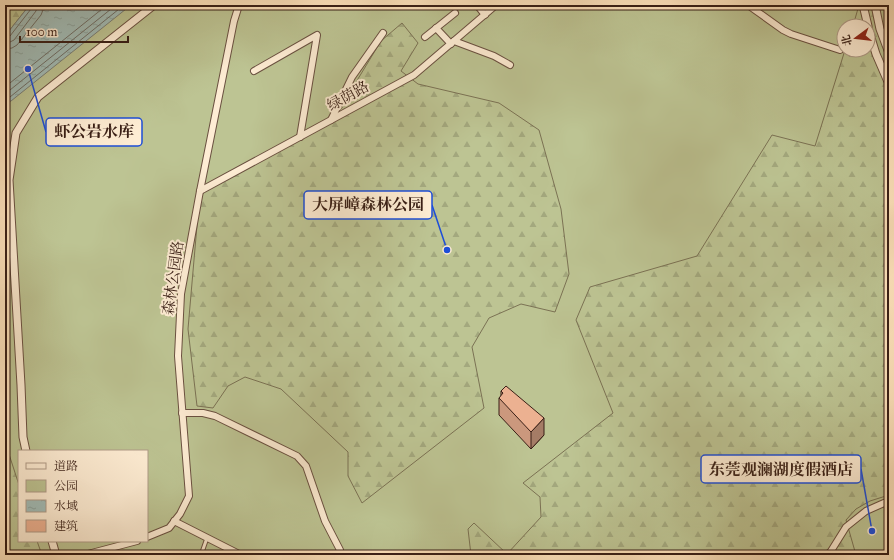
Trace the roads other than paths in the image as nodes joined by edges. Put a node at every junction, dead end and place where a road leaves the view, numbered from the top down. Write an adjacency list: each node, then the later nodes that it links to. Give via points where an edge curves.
1 (154, 5): 25 (street, via 38,97 16,133 9,180)
2 (239, 5): 23 (street, 森林公园路)
3 (477, 5): 9 (street)
4 (496, 5): 9 (street, 绿荫路)
5 (748, 5): 15 (street, via 787,32)
6 (863, 5): 10 (street)
7 (874, 5): 16 (street)
8 (455, 13): 11 (street)
9 (485, 14): 14 (street, 绿荫路)
10 (866, 18)
11 (436, 28): 13 (street); 14 (street)
12 (383, 33): 21 (street, via 352,77)
13 (425, 37)
14 (452, 42): 18 (street, via 494,56); 21 (street, 绿荫路, via 414,75)
15 (836, 49)
16 (889, 53)
17 (876, 54): 20 (street)
18 (510, 65)
19 (254, 71): 22 (street, via 317,35)
20 (889, 84)
21 (331, 120): 22 (street, 绿荫路)
22 (300, 137): 23 (street, 绿荫路)
23 (200, 191): 24 (street, 森林公园路, via 182,294 178,356)
24 (182, 413): 27 (street, 森林公园路, via 189,496); 36 (street, via 215,416 297,456 306,466)
25 (26, 450)
26 (889, 502): 37 (street, via 866,511 846,527)
27 (174, 521): 28 (street, 森林公园路, via 169,528); 29 (street)
28 (148, 537)
29 (207, 538): 34 (lane); 35 (street)
30 (52, 542): 32 (street)
31 (133, 542): 33 (street)
32 (56, 555)
33 (84, 555)
34 (201, 555)
35 (242, 555)
36 (340, 555)
37 (827, 555)

